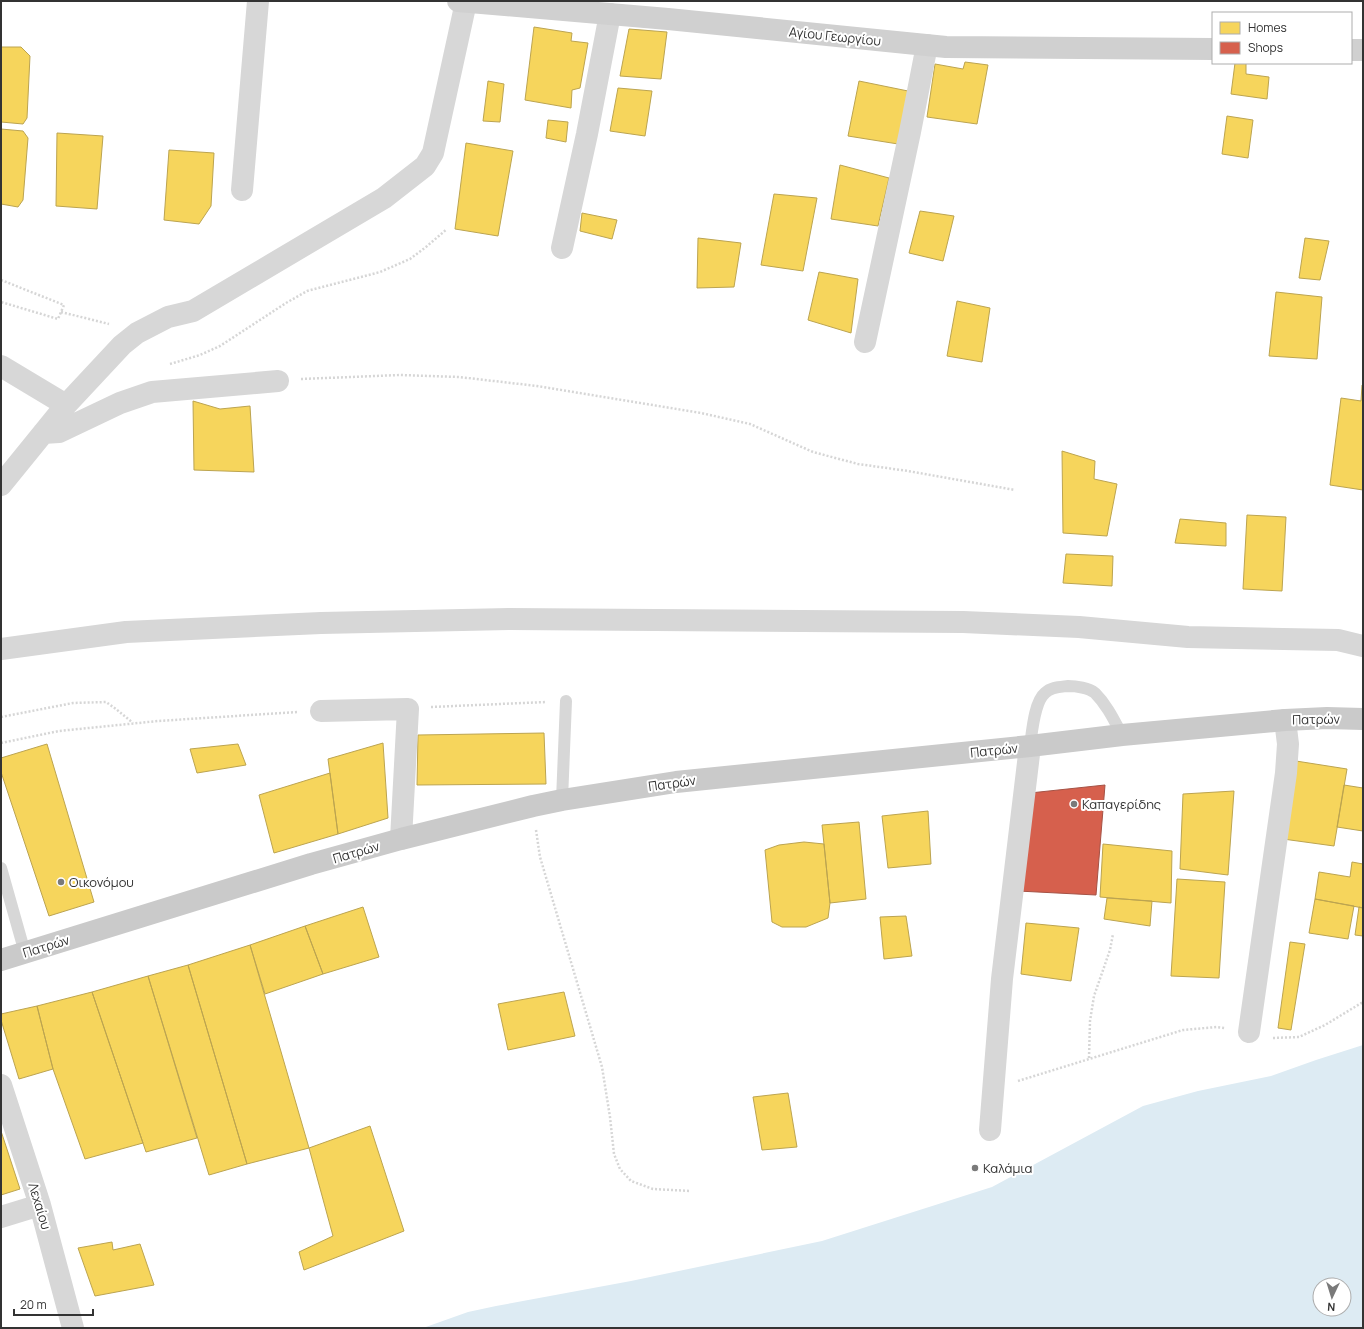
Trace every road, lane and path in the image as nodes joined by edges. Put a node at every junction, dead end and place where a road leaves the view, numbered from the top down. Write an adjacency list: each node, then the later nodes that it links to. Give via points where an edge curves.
1 (258, 1): 8 (street)
2 (462, 1): 3 (street, Αγίου Γεωργίου); 14 (street, via 433,153 425,166 384,198 193,311 168,317)
3 (610, 14): 4 (street, Αγίου Γεωργίου); 10 (street)
4 (927, 45): 5 (street, Αγίου Γεωργίου, via 946,48); 15 (street)
5 (1212, 49)
6 (1352, 50): 7 (street)
7 (1363, 50)
8 (242, 190)
9 (447, 229): 17 (path, via 410,259 380,272 307,292 220,346)
10 (562, 248)
11 (1, 280): 13 (path, via 64,305)
12 (1, 302): 13 (path, via 58,319)
13 (61, 312): 14 (path)
14 (137, 333): 19 (street, via 122,345)
15 (865, 342)
16 (1, 366): 19 (street)
17 (165, 367)
18 (278, 382): 20 (street, via 152,392 120,403 59,432); 22 (path, via 400,375 459,377 538,386 701,413 750,424 813,452 858,464)
19 (66, 405): 20 (street)
20 (43, 432): 21 (street)
21 (1, 485)
22 (1015, 490)
23 (1363, 646): 24 (street, via 1338,640 1188,637 1079,627 963,622 509,619 321,623 126,632)
24 (1, 649)
25 (566, 701): 26 (path); 35 (lane)
26 (408, 709): 27 (street); 37 (street)
27 (321, 711): 31 (path)
28 (1, 717): 31 (path, via 73,703 106,702)
29 (1363, 719): 30 (main road, Πατρών)
30 (1285, 720): 32 (main road, Πατρών); 43 (street, via 1288,744 1286,773)
31 (133, 724): 33 (path, via 59,731)
32 (1122, 735): 34 (main road, Πατρών); 34 (lane, via 1093,692 1075,686 1057,687 1044,693 1037,707)
33 (1, 743)
34 (1030, 746): 35 (main road, Πατρών, via 676,782); 46 (street, via 1002,979)
35 (562, 800): 36 (main road, Πατρών)
36 (533, 806): 37 (main road, Πατρών); 48 (path, via 540,857 602,1067 614,1154 620,1169 631,1181 653,1189)
37 (401, 839): 40 (main road, Πατρών, via 311,864)
38 (1, 868): 40 (lane)
39 (1112, 934): 44 (path, via 1110,950 1094,996)
40 (25, 953): 41 (main road, Πατρών)
41 (1, 960)
42 (1363, 1002): 43 (path, via 1299,1037 1272,1038)
43 (1249, 1032): 44 (path, via 1217,1027 1183,1030)
44 (1089, 1058): 46 (path)
45 (1, 1085): 49 (street, Λεχαίου)
46 (993, 1089): 47 (street)
47 (990, 1130)
48 (691, 1191)
49 (40, 1205): 50 (street); 51 (street, Λεχαίου)
50 (1, 1218)
51 (73, 1328)

